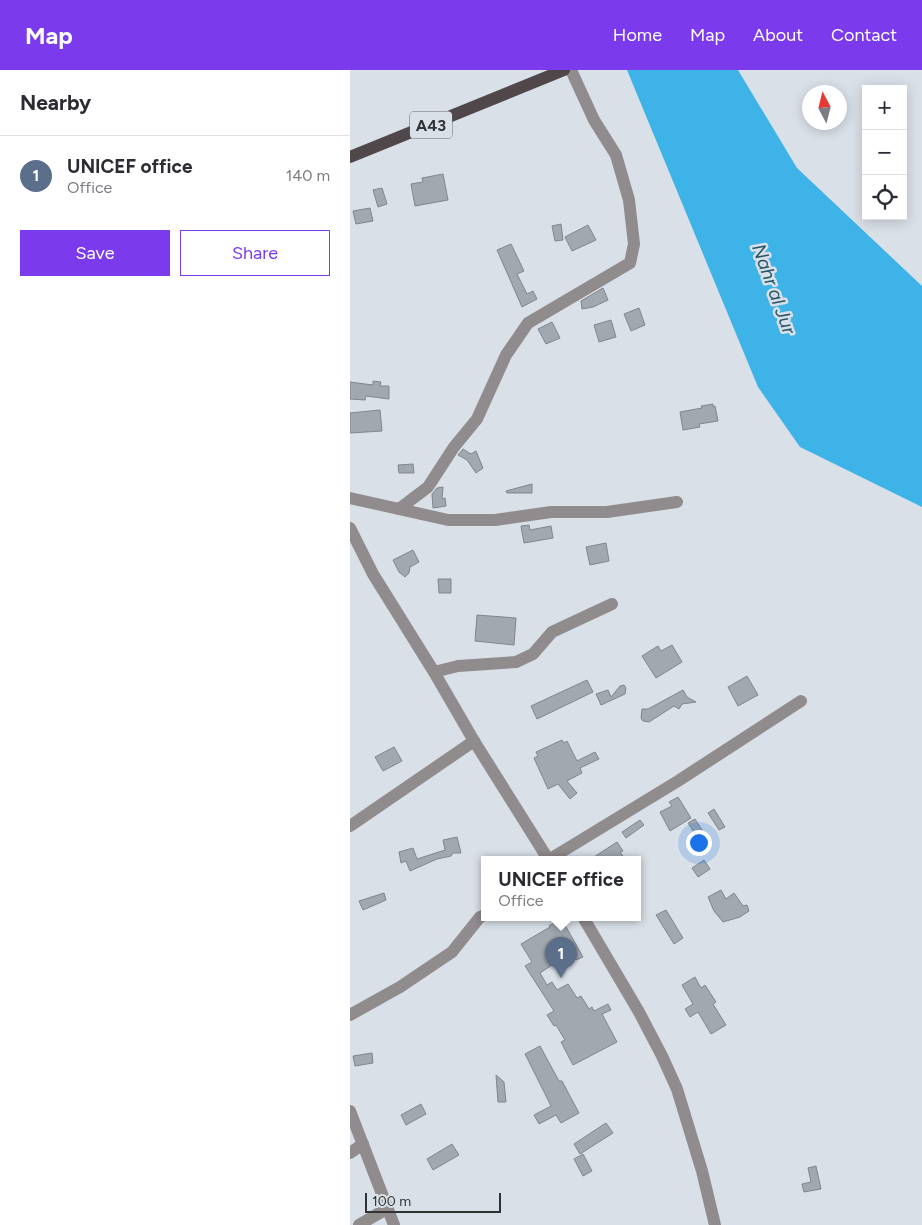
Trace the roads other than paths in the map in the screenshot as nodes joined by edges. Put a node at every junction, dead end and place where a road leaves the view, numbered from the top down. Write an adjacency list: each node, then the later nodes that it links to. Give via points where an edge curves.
1 (564, 70): 3 (main road, A43)
2 (571, 70): 6 (street, via 594,120 616,155 630,200 634,244 630,262 528,323 506,355 477,419 428,487)
3 (350, 157)
4 (350, 498): 6 (street)
5 (677, 502): 6 (street, via 607,512 551,512 495,520 448,520)
6 (399, 509)
7 (350, 528): 9 (street, via 373,574)
8 (612, 604): 9 (street, via 552,632 533,654 516,662 458,666)
9 (434, 672): 11 (street)
10 (800, 701): 14 (street, via 678,781)
11 (474, 741): 12 (street); 13 (street)
12 (350, 826)
13 (547, 856)
14 (554, 856)
15 (481, 917): 17 (street, via 452,952)
16 (585, 921): 24 (street, via 644,1021 677,1089)
17 (350, 1015)
18 (350, 1111): 19 (street)
19 (364, 1144): 20 (street); 21 (street)
20 (350, 1153)
21 (388, 1208): 22 (street); 23 (street)
22 (359, 1225)
23 (394, 1225)
24 (714, 1225)

